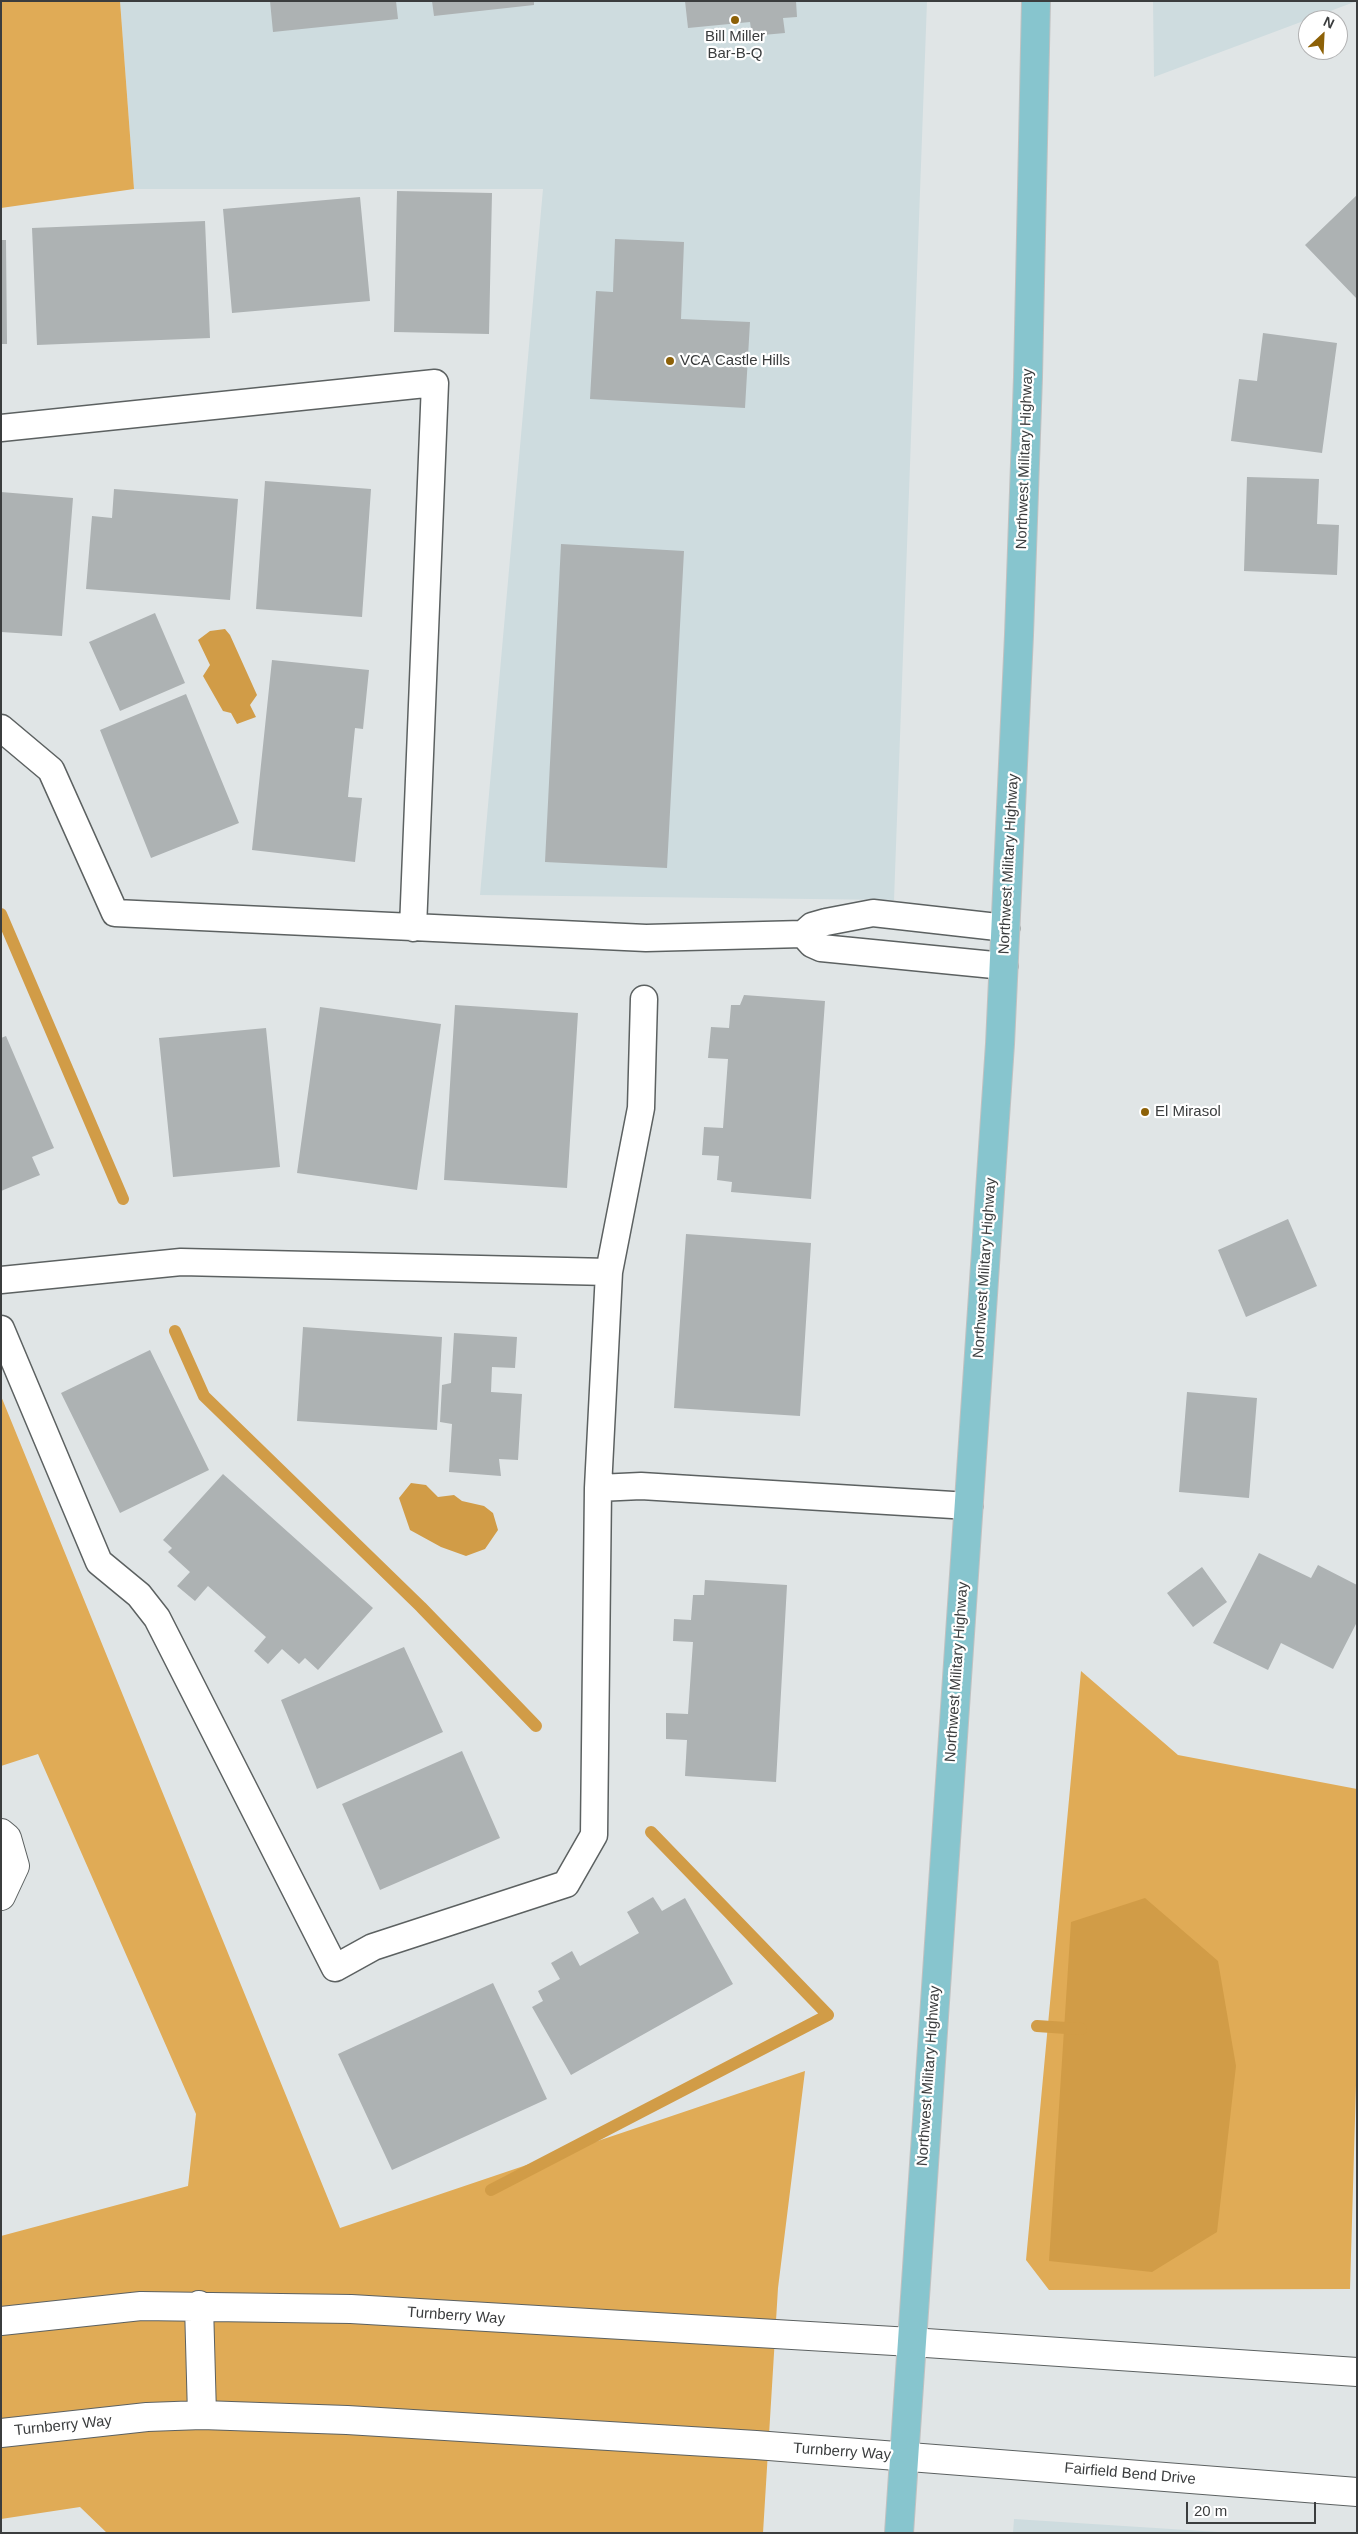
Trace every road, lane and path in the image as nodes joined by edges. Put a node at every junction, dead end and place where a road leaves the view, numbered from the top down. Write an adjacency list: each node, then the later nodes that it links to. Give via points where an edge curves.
1 (1036, 1): 5 (main road, Northwest Military Highway, via 1028,376)
2 (1, 428): 4 (lane, via 435,383)
3 (1, 728): 4 (lane, via 52,770 115,913)
4 (413, 928): 6 (lane, via 646,938)
5 (1006, 928): 6 (lane, via 874,914 826,922 812,926); 7 (main road, Northwest Military Highway)
6 (803, 934): 7 (lane, via 821,948)
7 (1004, 966): 13 (main road, Northwest Military Highway)
8 (644, 999): 9 (lane, via 641,1108)
9 (609, 1272): 10 (lane, via 180,1262); 12 (lane)
10 (1, 1280)
11 (1, 1329): 12 (lane, via 99,1562 139,1596 157,1618 335,1968 373,1947 566,1884 594,1835)
12 (598, 1488): 13 (lane, via 641,1486)
13 (968, 1506): 18 (main road, Northwest Military Highway)
14 (1, 1834): 15 (street, via 7,1838 15,1866)
15 (1, 1896)
16 (199, 2305): 17 (street, Turnberry Way, via 141,2306); 18 (street, Turnberry Way, via 351,2309); 20 (street)
17 (1, 2321)
18 (911, 2342): 19 (street); 22 (main road, Northwest Military Highway)
19 (1357, 2372)
20 (202, 2415): 21 (street, Turnberry Way, via 147,2417); 22 (street, Turnberry Way, via 377,2422)
21 (1, 2432)
22 (904, 2456): 23 (street, Fairfield Bend Drive); 24 (main road, Northwest Military Highway)
23 (1357, 2492)
24 (899, 2533)

